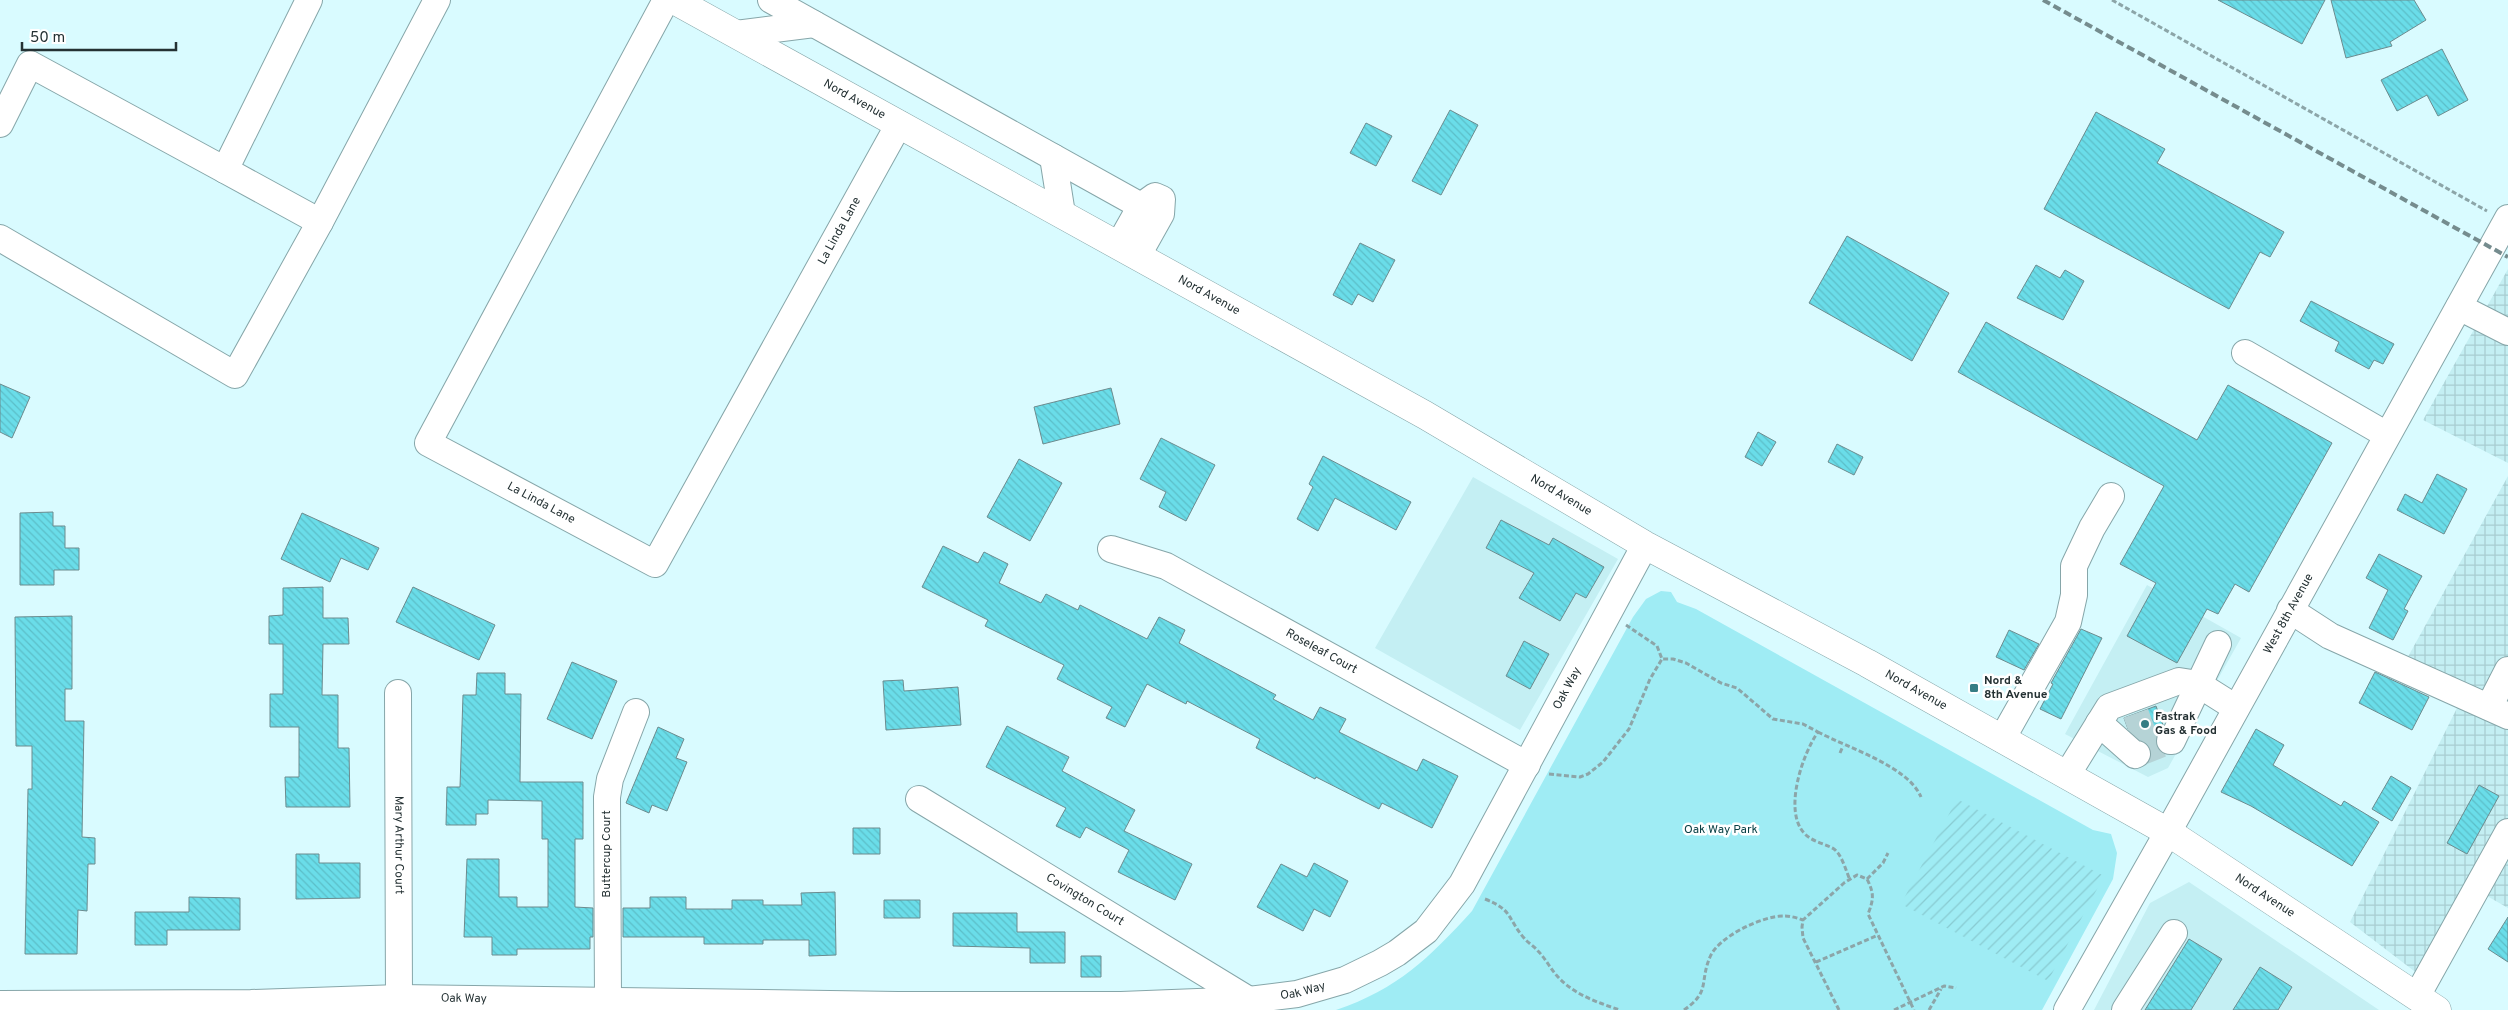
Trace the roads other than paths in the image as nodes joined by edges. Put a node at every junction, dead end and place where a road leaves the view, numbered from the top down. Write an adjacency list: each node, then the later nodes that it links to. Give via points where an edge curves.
1 (309, 0): 11 (street)
2 (438, 0): 14 (street)
3 (666, 0): 9 (street, La Linda Lane, via 428,443 646,560 655,564)
4 (674, 0): 7 (main road, Nord Avenue)
5 (771, 0): 6 (street)
6 (814, 24): 7 (street); 10 (street)
7 (736, 34): 9 (main road, Nord Avenue)
8 (0, 124): 11 (street, via 30,64)
9 (898, 124): 12 (main road, Nord Avenue)
10 (1053, 157): 12 (street); 16 (street, via 1153,200 1161,214)
11 (225, 170): 14 (street)
12 (1062, 214): 16 (main road, Nord Avenue)
13 (2508, 218): 17 (street, West 8th Avenue)
14 (320, 222): 15 (street, via 235,375)
15 (0, 238)
16 (1129, 250): 22 (main road, Nord Avenue, via 1425,415)
17 (2459, 307): 18 (street); 20 (street, West 8th Avenue)
18 (2508, 332)
19 (2245, 354): 20 (street)
20 (2387, 435): 24 (street, West 8th Avenue)
21 (2111, 496): 33 (street, via 2074,566 2074,595 2068,622)
22 (1645, 544): 33 (main road, Nord Avenue); 34 (street, Oak Way)
23 (1112, 549): 34 (street, Roseleaf Court, via 1166,566)
24 (2290, 610): 29 (street, West 8th Avenue); 31 (street, via 2330,636)
25 (2218, 644): 27 (street)
26 (2508, 670): 31 (street)
27 (2198, 684): 29 (street); 32 (street, via 2172,741); 35 (street, via 2179,681 2109,707 2120,736)
28 (398, 693): 40 (street, Mary Arthur Court)
29 (2236, 708): 37 (street, West 8th Avenue)
30 (636, 712): 41 (street, Buttercup Court, via 610,779 607,797)
31 (2498, 712)
32 (2165, 730)
33 (2002, 739): 35 (main road, Nord Avenue)
34 (1537, 769): 42 (street, Oak Way, via 1462,884 1426,931 1397,954 1345,980 1297,994)
35 (2067, 775): 37 (main road, Nord Avenue)
36 (919, 799): 42 (street, Covington Court)
37 (2168, 832): 43 (main road, Nord Avenue); 49 (street, West 8th Avenue)
38 (2508, 832): 43 (street)
39 (2174, 933): 50 (street)
40 (399, 998): 45 (street, Oak Way); 46 (street, Oak Way)
41 (608, 1000): 45 (street, Oak Way); 47 (street, Oak Way)
42 (1249, 1000): 48 (street, Oak Way)
43 (2427, 1003)
44 (0, 1004): 46 (street, Oak Way)
45 (559, 1005)
46 (251, 1006)
47 (898, 1007): 48 (street, Oak Way)
48 (1204, 1007)
49 (2067, 1010)
50 (2126, 1010)

